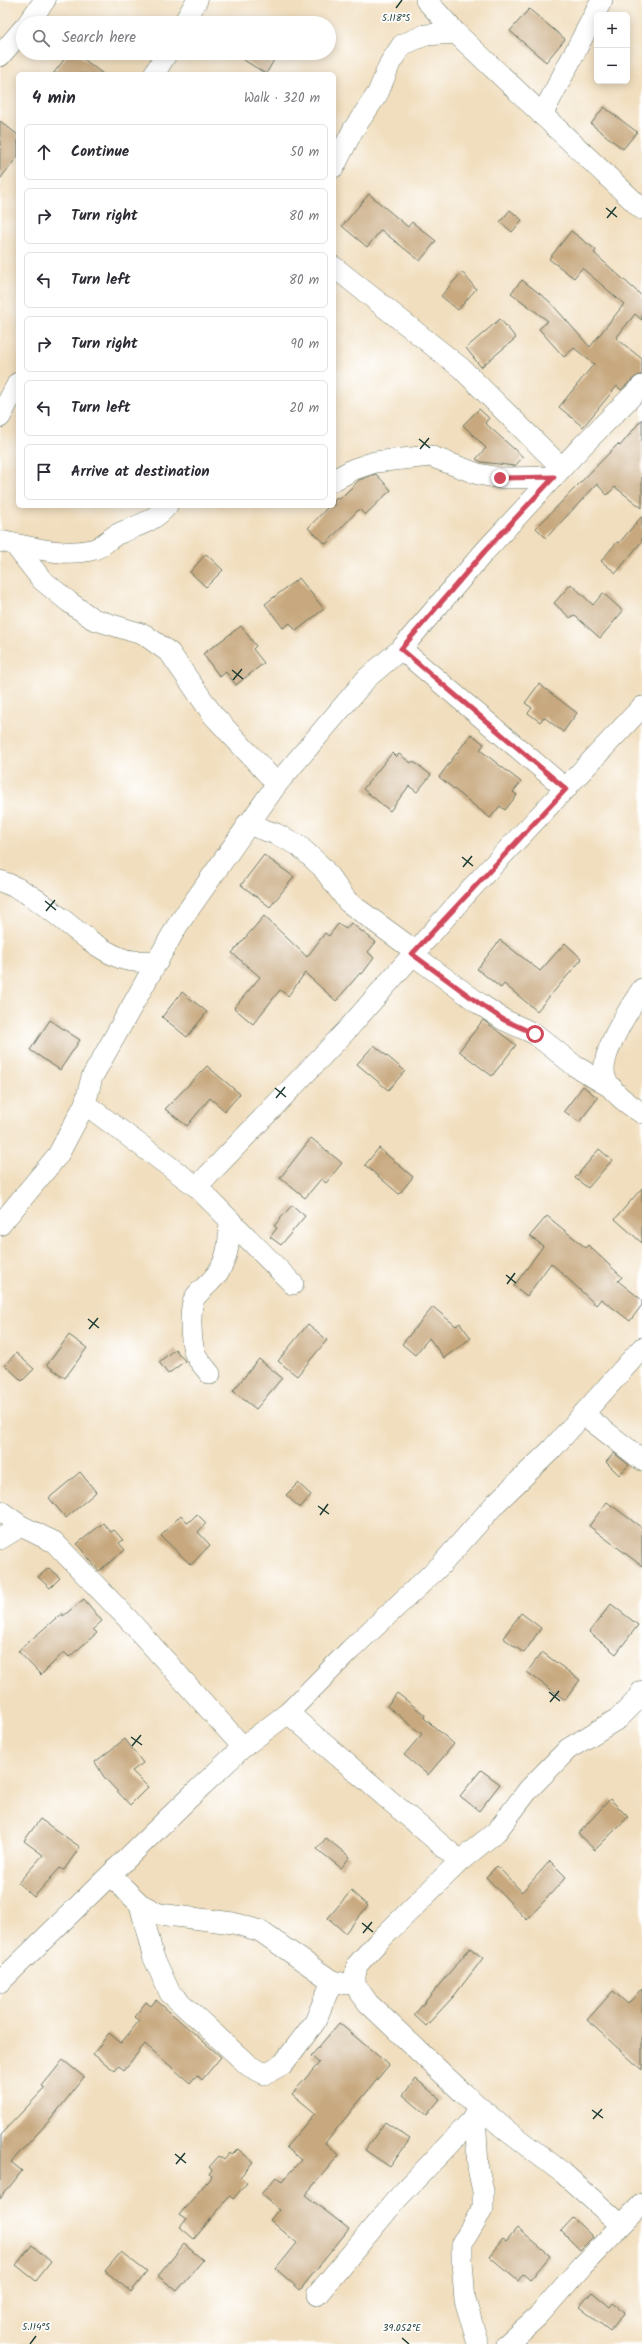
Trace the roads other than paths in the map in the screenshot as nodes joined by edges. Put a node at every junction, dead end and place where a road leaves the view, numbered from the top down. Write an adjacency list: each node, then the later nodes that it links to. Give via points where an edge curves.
1 (45, 0): 5 (street)
2 (196, 0): 6 (street)
3 (426, 0): 7 (street)
4 (602, 0): 12 (street)
5 (33, 16)
6 (188, 16)
7 (456, 33): 12 (street); 13 (street, via 424,35 402,45 390,63 378,93 353,130)
8 (16, 37): 9 (street)
9 (0, 56)
10 (163, 60): 11 (street)
11 (155, 72)
12 (542, 115): 14 (street)
13 (336, 163)
14 (642, 209)
15 (336, 269): 19 (street, via 460,368)
16 (642, 386): 19 (street)
17 (16, 387): 18 (street)
18 (0, 417)
19 (558, 473): 20 (street, via 500,478 478,474 430,456 375,462); 23 (street, via 485,551)
20 (336, 479)
21 (165, 508): 22 (street, via 156,518 117,534 102,546 91,550 49,551)
22 (7, 542): 25 (street, via 42,580 68,602 93,619 145,635 170,653 213,715)
23 (401, 649): 25 (street, via 367,678); 26 (street)
24 (642, 707): 26 (street)
25 (277, 784): 27 (street)
26 (566, 789): 29 (street)
27 (247, 824): 29 (street, via 298,845 322,867 348,902); 30 (street, via 178,926)
28 (0, 881): 30 (street, via 18,886 87,939 119,958)
29 (414, 952): 32 (street, via 480,1004 504,1020 535,1034 575,1066); 35 (street, via 346,1031)
30 (158, 962): 33 (street, via 92,1077)
31 (642, 989): 32 (street, via 627,1013 604,1064 606,1079)
32 (612, 1088): 34 (street, via 628,1104)
33 (85, 1104): 35 (street); 37 (street, via 58,1155)
34 (642, 1113)
35 (197, 1187): 36 (street)
36 (230, 1221): 38 (street); 40 (street, via 228,1251 220,1270 208,1286 195,1297 192,1304 195,1353)
37 (0, 1225)
38 (293, 1284)
39 (642, 1348): 41 (street)
40 (210, 1374)
41 (583, 1414): 42 (street); 47 (street, via 552,1449 496,1503 441,1565 350,1650)
42 (642, 1460)
43 (0, 1511): 44 (street)
44 (21, 1526): 45 (street); 48 (street, via 54,1542)
45 (0, 1539)
46 (642, 1691): 49 (street, via 619,1718 568,1749 530,1789 497,1830)
47 (288, 1713): 48 (street); 49 (street)
48 (243, 1747): 50 (street)
49 (460, 1861): 54 (street, via 357,1966)
50 (110, 1875): 51 (street); 52 (street)
51 (140, 1904): 53 (street, via 159,1914 233,1923 260,1931); 53 (street, via 153,1956 170,1993 249,2066 265,2074 283,2064 315,2022)
52 (0, 1982)
53 (332, 1982): 54 (street)
54 (355, 1985): 55 (street, via 368,2003)
55 (477, 2110): 57 (street, via 563,2173); 58 (street, via 471,2121 396,2200); 59 (street, via 478,2168 483,2191 483,2208 462,2244 462,2262 465,2300)
56 (642, 2204): 57 (street)
57 (621, 2225): 60 (street, via 538,2316)
58 (317, 2295)
59 (478, 2344)
60 (507, 2344)

